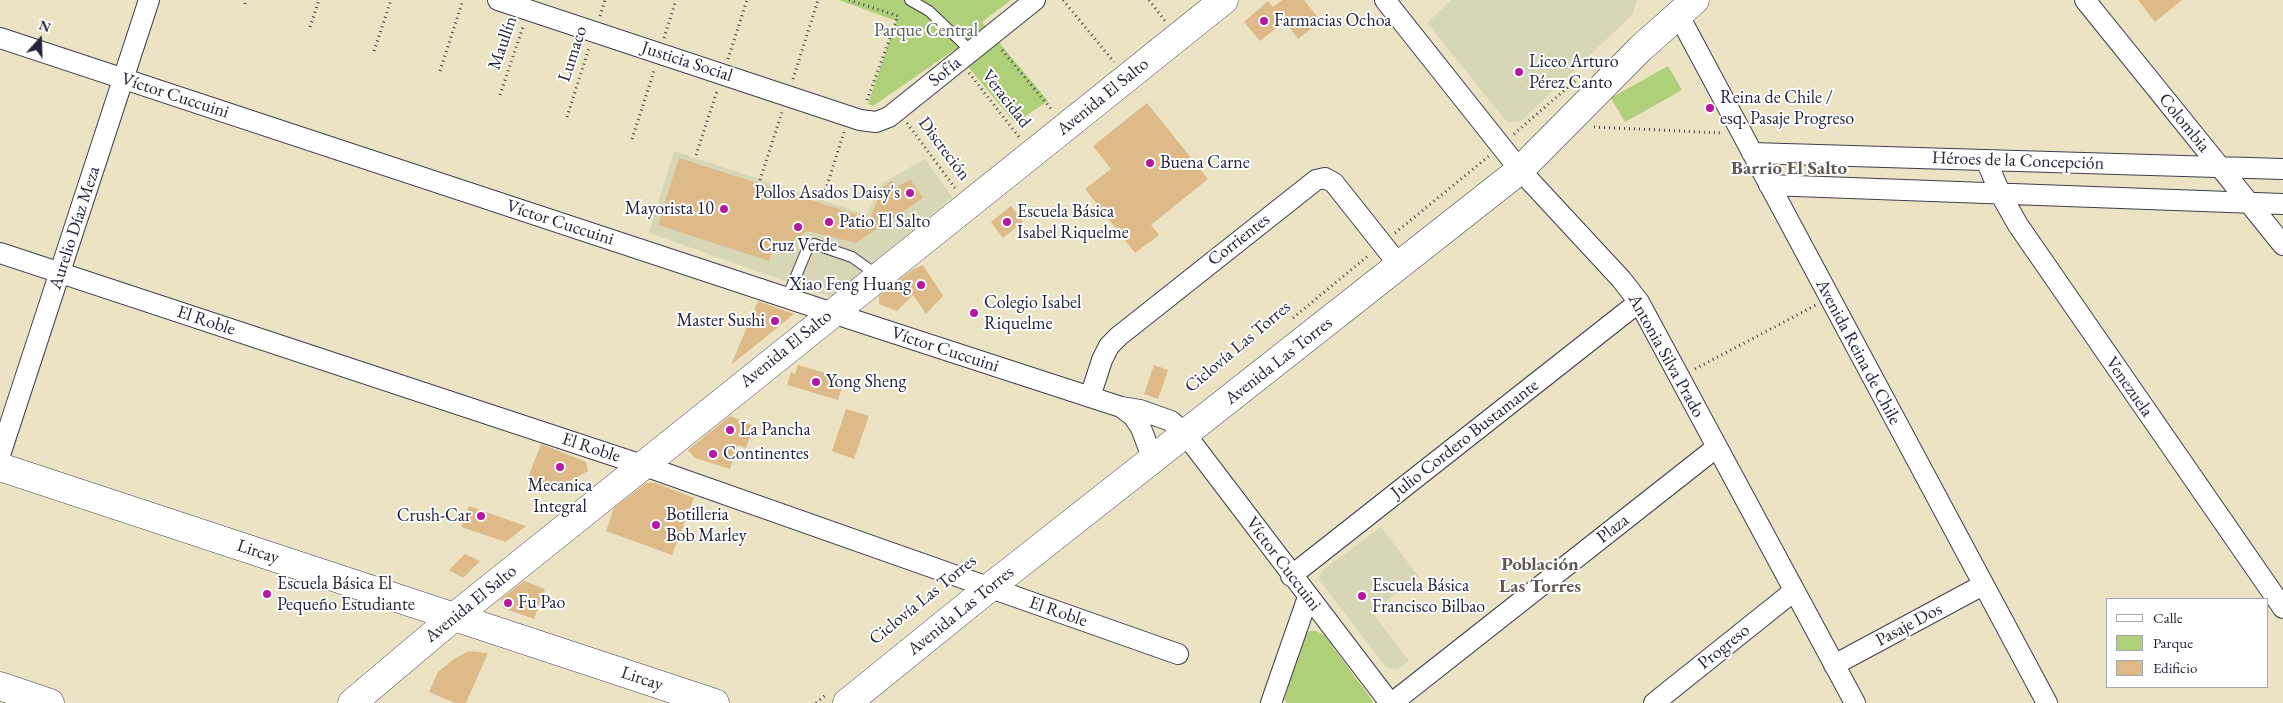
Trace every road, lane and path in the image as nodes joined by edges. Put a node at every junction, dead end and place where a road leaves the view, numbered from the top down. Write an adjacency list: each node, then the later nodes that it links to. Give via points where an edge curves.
1 (149, 0): 25 (street, Aurelio Díaz Meza)
2 (319, 0): 16 (path)
3 (391, 0): 20 (path)
4 (462, 0): 22 (path)
5 (498, 0): 15 (street, Justicia Social)
6 (605, 0): 17 (path, Lumaco)
7 (849, 0): 29 (path, via 898,16)
8 (910, 0): 21 (lane, via 929,11)
9 (1035, 0): 18 (street, Sofía)
10 (1063, 0): 24 (path)
11 (1224, 0): 24 (main road, Avenida El Salto)
12 (1385, 0): 33 (street, Antonia Silva Prado)
13 (2085, 0): 37 (street, Colombia)
14 (1681, 5): 30 (main road, Avenida Las Torres); 32 (street, Avenida Reina de Chile)
15 (529, 10): 17 (street, Justicia Social); 26 (path, Maullín)
16 (310, 27)
17 (595, 32): 28 (path, Lumaco); 29 (street, Justicia Social)
18 (990, 36): 21 (street, Sofía); 31 (path)
19 (0, 38): 25 (street, Víctor Cuccuini)
20 (374, 51)
21 (965, 56): 27 (street, Sofía); 35 (path, Veracidad)
22 (440, 72)
23 (1581, 76): 33 (path, Ciclovía Las Torres)
24 (1127, 78): 31 (main road, Avenida El Salto)
25 (124, 79): 50 (street, Aurelio Díaz Meza); 52 (street, Víctor Cuccuini)
26 (500, 95)
27 (897, 110): 29 (street, Sofía, via 889,117); 44 (path, Discreción)
28 (567, 117)
29 (862, 119): 41 (path)
30 (1566, 126): 32 (path); 39 (main road, Avenida Las Torres)
31 (1066, 127): 35 (main road, Avenida El Salto)
32 (1742, 134): 34 (street, Avenida Reina de Chile)
33 (1501, 146): 39 (street, Antonia Silva Prado); 46 (path, Ciclovía Las Torres)
34 (1752, 153): 36 (street, Héroes de la Concepción); 40 (street, Avenida Reina de Chile)
35 (1031, 154): 44 (main road, Avenida El Salto)
36 (1986, 160): 37 (street, Héroes de la Concepción); 42 (street, Venezuela)
37 (2219, 166): 38 (street, Héroes de la Concepción); 43 (street, Colombia)
38 (2283, 169)
39 (1520, 170): 49 (main road, Avenida Las Torres); 54 (street, Antonia Silva Prado, via 1622,279)
40 (1769, 185): 42 (street, Héroes de la Concepción); 53 (street, Avenida Reina de Chile)
41 (824, 195)
42 (2001, 195): 43 (street, Héroes de la Concepción); 71 (street, Venezuela, via 2018,225)
43 (2249, 203): 45 (street, Héroes de la Concepción); 47 (street, Colombia)
44 (968, 204): 51 (main road, Avenida El Salto)
45 (2283, 204)
46 (1383, 244): 49 (street, Corrientes); 56 (path, Ciclovía Las Torres); 58 (street, Corrientes, via 1334,183 1325,178 1316,180 1119,336 1102,360)
47 (2283, 245)
48 (0, 253): 50 (street, El Roble)
49 (1399, 265): 60 (main road, Avenida Las Torres)
50 (60, 273): 62 (street, Aurelio Díaz Meza); 64 (street, El Roble)
51 (878, 276): 52 (lane, via 852,257 814,244 806,252); 55 (main road, Avenida El Salto)
52 (787, 298): 55 (street, Víctor Cuccuini)
53 (1830, 298): 57 (path); 67 (street, Avenida Reina de Chile)
54 (1639, 302): 57 (street, Antonia Silva Prado); 66 (street, Julio Cordero Bustamante)
55 (831, 313): 58 (street, Víctor Cuccuini); 64 (main road, Avenida El Salto)
56 (1292, 320)
57 (1679, 377): 61 (street, Antonia Silva Prado)
58 (1090, 397): 59 (street, Víctor Cuccuini)
59 (1120, 407): 60 (street, Víctor Cuccuini, via 1161,416 1179,426); 63 (street, Víctor Cuccuini, via 1141,428)
60 (1186, 435): 63 (main road, Avenida Las Torres); 66 (street, Víctor Cuccuini)
61 (1717, 447): 69 (street, Antonia Silva Prado); 82 (street, Plaza)
62 (0, 455)
63 (1153, 460): 68 (main road, Avenida Las Torres)
64 (642, 465): 68 (street, El Roble); 72 (main road, Avenida El Salto)
65 (0, 467): 72 (main road, Lircay)
66 (1291, 576): 70 (street, Víctor Cuccuini)
67 (1983, 585): 74 (street, Pasaje Dos); 85 (street, Avenida Reina de Chile)
68 (989, 588): 73 (street, El Roble); 76 (main road, Avenida Las Torres)
69 (1794, 591): 74 (street, Antonia Silva Prado); 83 (street, Progreso)
70 (1308, 597): 81 (street); 82 (street, Víctor Cuccuini)
71 (2283, 608)
72 (454, 617): 78 (main road, Avenida El Salto); 79 (main road, Lircay)
73 (1178, 654)
74 (1834, 665): 84 (street, Antonia Silva Prado)
75 (0, 686): 77 (main road)
76 (839, 697): 80 (path)
77 (50, 703)
78 (352, 703)
79 (715, 703)
80 (816, 703)
81 (1271, 703)
82 (1391, 703)
83 (1654, 703)
84 (1855, 703)
85 (2047, 703)

